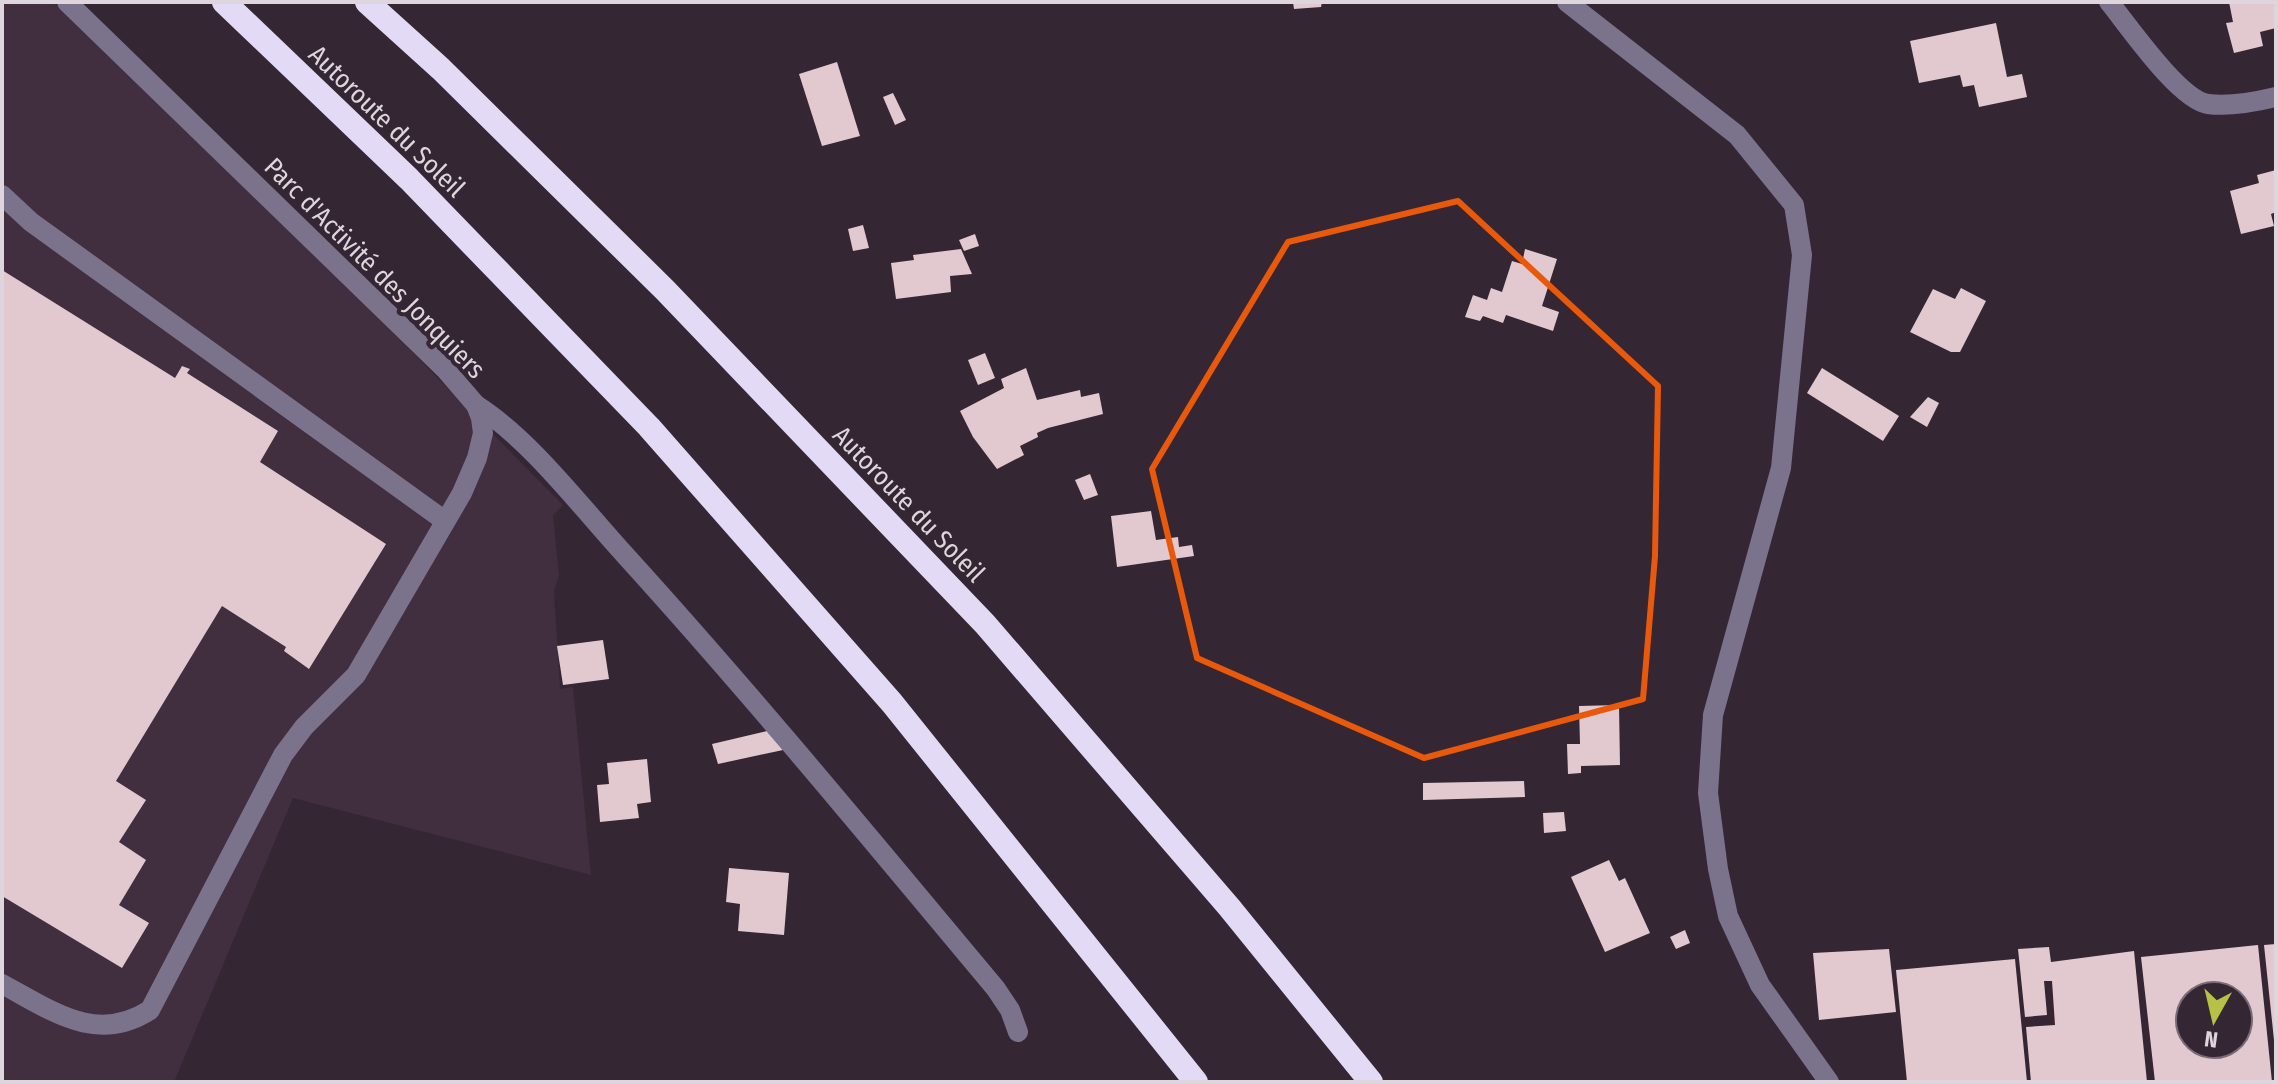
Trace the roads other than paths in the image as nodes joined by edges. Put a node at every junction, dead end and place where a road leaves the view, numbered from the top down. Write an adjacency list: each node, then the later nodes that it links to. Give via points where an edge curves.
1 (67, 2): 8 (street, Parc d'Activité des Jonquiers)
2 (224, 2): 12 (highway, Autoroute du Soleil, via 409,179 649,427 892,703)
3 (367, 2): 13 (highway, Autoroute du Soleil, via 665,290 985,624 1229,907)
4 (1567, 2): 14 (street, via 1737,135 1794,205 1802,255 1781,468 1713,715 1708,793 1728,916 1760,985)
5 (2109, 2): 6 (street, via 2173,82 2205,104)
6 (2276, 97)
7 (2, 195): 9 (street, via 31,222)
8 (476, 405): 9 (street, Parc d'Activité des Jonquiers, via 481,446); 11 (street, via 509,429 790,742 996,989)
9 (445, 521): 10 (street, Parc d'Activité des Jonquiers, via 356,675 283,755 150,1010 131,1023 72,1021)
10 (2, 984)
11 (1018, 1032)
12 (1196, 1082)
13 (1371, 1082)
14 (1829, 1082)

